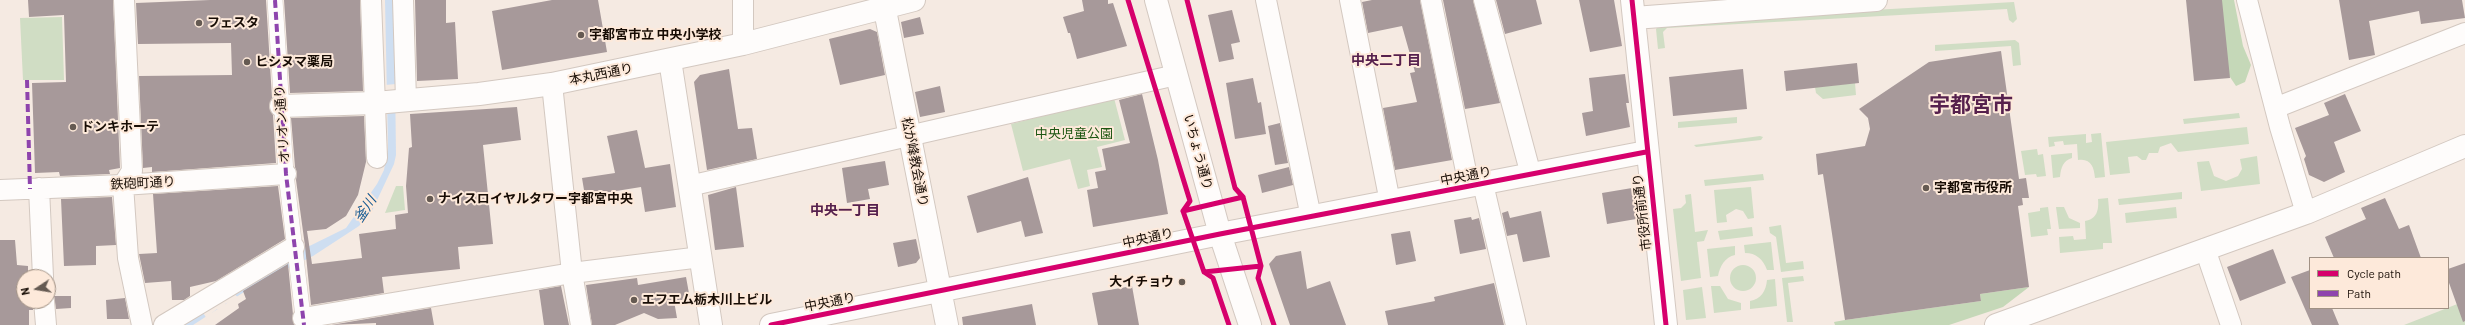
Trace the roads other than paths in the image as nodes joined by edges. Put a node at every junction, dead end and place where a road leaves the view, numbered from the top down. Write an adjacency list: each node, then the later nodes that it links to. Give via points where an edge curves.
1 (124, 0): 32 (street, via 132,172)
2 (275, 0): 24 (street, オリオン通り)
3 (370, 0): 23 (street)
4 (403, 0): 22 (street)
5 (743, 0): 18 (street)
6 (914, 0): 15 (street, 本丸西通り)
7 (1156, 0): 20 (street, いちょう通り)
8 (1266, 0): 39 (street)
9 (1431, 0): 33 (street)
10 (1484, 0): 31 (street)
11 (1876, 0): 14 (street)
12 (2247, 0): 25 (street)
13 (1353, 1): 37 (street)
14 (1798, 3): 16 (street)
15 (883, 4): 18 (street, 本丸西通り); 26 (street, 松が峰教会通り)
16 (1633, 9): 28 (street, 市役所前通り)
17 (2465, 33): 25 (street)
18 (743, 44): 19 (street, 本丸西通り)
19 (670, 60): 21 (street, 本丸西通り); 34 (street)
20 (1176, 74): 26 (street); 40 (street, いちょう通り)
21 (552, 84): 22 (street, 本丸西通り); 45 (street)
22 (406, 100): 23 (street, 本丸西通り)
23 (375, 103): 24 (street, 本丸西通り); 29 (street)
24 (281, 106): 30 (street, オリオン通り)
25 (2275, 108): 38 (street)
26 (910, 136): 34 (street); 46 (street, 松が峰教会通り)
27 (2465, 146): 38 (street)
28 (1646, 152): 31 (street, 中央通り); 58 (street, 市役所前通り)
29 (377, 158)
30 (286, 174): 32 (street, 鉄砲町通り); 41 (street, オリオン通り)
31 (1531, 175): 33 (street, 中央通り)
32 (123, 185): 35 (street, 鉄砲町通り); 50 (street, via 128,258)
33 (1476, 185): 37 (street, 中央通り); 57 (street)
34 (689, 186): 43 (street)
35 (39, 188): 36 (street, 鉄砲町通り); 44 (street)
36 (0, 190)
37 (1390, 202): 39 (street, 中央通り)
38 (2306, 213): 42 (street)
39 (1311, 217): 40 (street, 中央通り)
40 (1220, 234): 46 (street, 中央通り); 56 (street, いちょう通り)
41 (294, 247): 48 (street, オリオン通り); 51 (street)
42 (2206, 249): 59 (street); 60 (street)
43 (701, 258): 45 (street); 53 (street)
44 (43, 269)
45 (572, 273): 48 (street); 52 (street)
46 (941, 291): 54 (street, 中央通り); 55 (street, 松が峰教会通り)
47 (45, 309): 49 (street)
48 (303, 321)
49 (46, 325)
50 (142, 325)
51 (164, 325)
52 (581, 325)
53 (711, 325)
54 (772, 325)
55 (947, 325)
56 (1250, 325)
57 (1516, 325)
58 (1666, 325)
59 (1996, 325)
60 (2231, 325)

